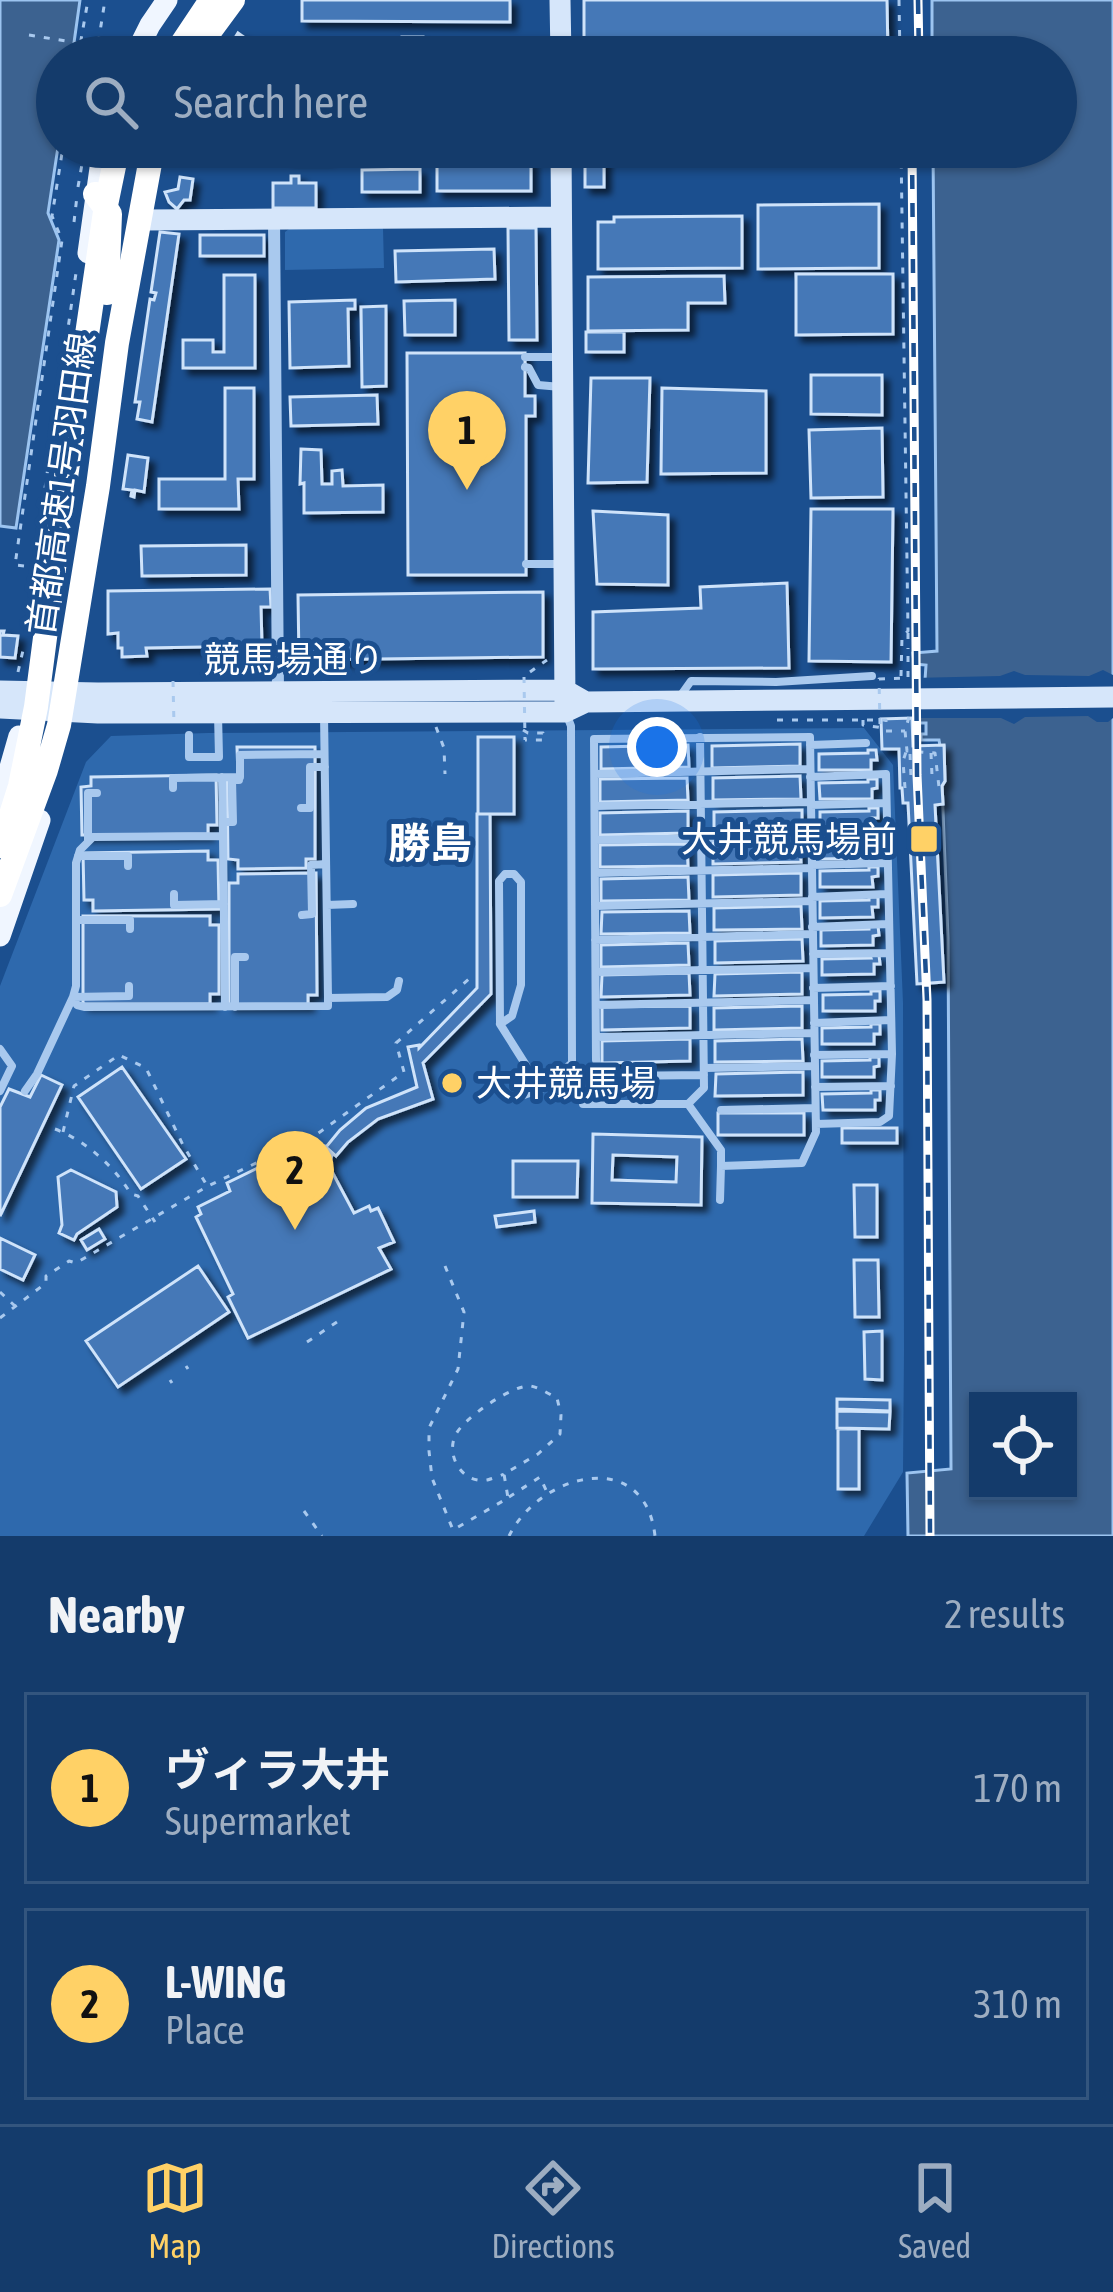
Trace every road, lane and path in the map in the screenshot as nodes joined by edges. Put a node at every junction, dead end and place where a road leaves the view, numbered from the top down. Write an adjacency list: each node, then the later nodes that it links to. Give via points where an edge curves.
1 (88, 0): 12 (path)
2 (105, 0): 13 (path)
3 (167, 0): 14 (main road)
4 (190, 0): 15 (highway)
5 (211, 0): 16 (highway)
6 (233, 0): 17 (highway)
7 (246, 0): 18 (main road)
8 (560, 0): 19 (street)
9 (899, 0): 20 (path)
10 (29, 35): 11 (path)
11 (36, 36)
12 (81, 36)
13 (99, 36)
14 (144, 36)
15 (167, 36)
16 (185, 36)
17 (206, 36)
18 (218, 36)
19 (561, 36)
20 (900, 36)
21 (60, 168): 33 (path, via 52,216)
22 (103, 168): 29 (main road)
23 (114, 168): 85 (highway, 首都高速1号羽田線, bridge, via 36,706)
24 (131, 168): 35 (highway, bridge)
25 (152, 168): 35 (highway, 首都高速1号羽田線, bridge)
26 (153, 168): 32 (main road)
27 (561, 168): 31 (street)
28 (902, 168): 43 (path)
29 (102, 204): 51 (main road); 85 (highway, bridge, via 107,293 55,662 38,738)
30 (274, 218): 31 (street); 32 (street); 49 (street, via 282,317)
31 (561, 218): 36 (street)
32 (145, 220): 54 (main road)
33 (62, 247): 34 (path); 38 (path)
34 (71, 249)
35 (117, 343): 107 (highway, 首都高速1号羽田線, bridge, via 59,725)
36 (562, 357): 37 (street); 37 (lane, via 525,362 538,385)
37 (562, 387): 41 (street)
38 (29, 475): 39 (path); 42 (path, via 15,565)
39 (46, 477)
40 (526, 564): 41 (lane)
41 (564, 564): 52 (street)
42 (24, 566)
43 (908, 632): 46 (path); 62 (path, bridge, via 908,678 879,679)
44 (548, 659): 64 (path, bridge, via 524,677 525,740 544,740 543,733)
45 (872, 676): 53 (lane, via 691,681)
46 (901, 676)
47 (173, 681): 60 (path, bridge)
48 (0, 691): 51 (street, 競馬場通り)
49 (278, 692): 52 (street, 競馬場通り); 54 (street, 競馬場通り)
50 (1113, 697): 55 (street, 競馬場通り)
51 (26, 701): 54 (street, 競馬場通り); 56 (street, 競馬場通り); 85 (main road)
52 (572, 701): 53 (street, 競馬場通り); 57 (street, 競馬場通り); 148 (lane)
53 (676, 701): 55 (street, 競馬場通り)
54 (73, 703): 58 (street, 競馬場通り); 120 (main road)
55 (904, 707): 63 (path)
56 (0, 708)
57 (324, 712): 58 (street, 競馬場通り); 71 (lane)
58 (218, 713): 65 (lane, via 219,757 189,757)
59 (777, 720): 62 (path)
60 (174, 726)
61 (435, 726): 75 (path)
62 (884, 726): 63 (path)
63 (905, 731): 70 (path)
64 (528, 734)
65 (189, 735)
66 (700, 737): 68 (lane, via 810,736); 73 (lane); 76 (lane, via 594,739)
67 (866, 743): 68 (lane)
68 (810, 746): 74 (lane)
69 (931, 751): 70 (path); 77 (path); 81 (path)
70 (908, 752): 79 (path); 83 (path)
71 (325, 754): 72 (lane); 78 (lane, via 240,755 240,777)
72 (325, 766): 90 (lane, via 310,767 310,808); 101 (lane)
73 (700, 771): 74 (lane); 76 (lane); 87 (lane)
74 (810, 773): 86 (lane, via 886,774); 88 (lane)
75 (445, 774)
76 (595, 774): 89 (lane)
77 (932, 776)
78 (222, 777): 82 (lane, via 173,778); 91 (lane)
79 (911, 778)
80 (244, 780): 91 (lane, via 232,780 233,822)
81 (939, 787)
82 (173, 788)
83 (905, 788)
84 (97, 793): 97 (lane, via 88,793)
85 (10, 794): 98 (highway, 首都高速1号羽田線, bridge)
86 (886, 803): 88 (lane); 92 (lane)
87 (700, 804): 88 (lane); 89 (lane); 95 (lane)
88 (811, 804): 93 (lane)
89 (595, 806): 96 (lane)
90 (301, 808)
91 (223, 822): 94 (lane)
92 (886, 831): 93 (lane); 100 (lane)
93 (811, 834): 95 (lane); 103 (lane)
94 (223, 836): 97 (lane); 110 (lane)
95 (701, 838): 96 (lane); 104 (lane)
96 (595, 840): 105 (lane)
97 (88, 841): 99 (lane)
98 (0, 848)
99 (78, 856): 102 (lane, via 128,856); 116 (lane)
100 (887, 863): 103 (lane); 106 (lane)
101 (326, 865): 113 (lane); 115 (lane, via 310,865 312,914)
102 (128, 866)
103 (812, 867): 104 (lane); 109 (lane)
104 (701, 871): 105 (lane); 112 (lane)
105 (595, 873): 114 (lane)
106 (887, 894): 109 (lane); 117 (lane)
107 (0, 895)
108 (174, 895): 110 (lane, via 174,905)
109 (812, 899): 112 (lane); 119 (lane)
110 (224, 904): 139 (lane)
111 (353, 904): 113 (lane)
112 (701, 904): 114 (lane); 121 (lane)
113 (327, 905): 135 (lane)
114 (595, 906): 122 (lane)
115 (302, 915)
116 (76, 920): 118 (lane, via 130,920); 134 (lane)
117 (888, 924): 119 (lane); 123 (lane)
118 (130, 929)
119 (813, 930): 121 (lane); 124 (lane)
120 (0, 935)
121 (702, 937): 122 (lane); 127 (lane)
122 (595, 940): 128 (lane)
123 (890, 953): 124 (lane); 132 (lane)
124 (813, 954): 126 (lane)
125 (244, 957): 139 (lane, via 235,957)
126 (813, 968): 127 (lane); 133 (lane)
127 (703, 970): 128 (lane); 137 (lane)
128 (596, 972): 138 (lane)
129 (470, 979): 166 (path, via 396,1043 404,1072 316,1135)
130 (399, 981): 135 (lane, via 387,997)
131 (129, 986): 134 (lane, via 129,997)
132 (891, 986): 133 (lane); 140 (lane)
133 (813, 988): 136 (lane)
134 (73, 997): 139 (lane, via 85,1007); 155 (lane)
135 (328, 998): 139 (lane, via 328,1006)
136 (814, 1000): 137 (lane); 142 (lane)
137 (703, 1002): 138 (lane); 143 (lane)
138 (596, 1004): 144 (lane)
139 (230, 1007)
140 (892, 1020): 142 (lane); 146 (lane)
141 (500, 1024): 141 (lane, via 499,881 514,874 521,882 521,986 512,1016); 153 (lane)
142 (814, 1028): 143 (lane); 147 (lane)
143 (703, 1035): 144 (lane); 150 (lane)
144 (596, 1036): 150 (lane, via 598,1069 606,1075)
145 (0, 1049): 154 (lane, via 12,1066)
146 (892, 1054): 147 (lane); 151 (lane)
147 (814, 1055): 149 (lane)
148 (572, 1064): 153 (lane); 156 (lane)
149 (815, 1066): 150 (lane); 152 (lane)
150 (704, 1071): 159 (lane, via 704,1088)
151 (891, 1086): 152 (lane); 162 (lane, via 886,1120)
152 (815, 1087): 160 (lane)
153 (541, 1090): 157 (lane)
154 (0, 1091)
155 (25, 1091)
156 (584, 1092)
157 (524, 1095)
158 (583, 1104): 159 (lane)
159 (688, 1104): 165 (lane, via 721,1150)
160 (815, 1108): 161 (lane); 162 (lane)
161 (721, 1110)
162 (816, 1124): 165 (lane, via 802,1163)
163 (55, 1129): 164 (path)
164 (63, 1132): 166 (path, via 74,1086 119,1055 146,1069); 168 (path, via 123,1180)
165 (721, 1166): 167 (lane)
166 (208, 1186): 168 (path)
167 (720, 1200)
168 (154, 1220): 171 (path, via 46,1276)
169 (445, 1266): 179 (path, via 464,1312 458,1369 429,1428 429,1451)
170 (0, 1292): 171 (path)
171 (15, 1306): 172 (path)
172 (0, 1318)
173 (343, 1318): 174 (path)
174 (308, 1342)
175 (504, 1474): 175 (path, via 471,1480 452,1449 456,1433 499,1398 537,1387 557,1398 560,1434); 177 (path)
176 (548, 1493): 177 (path, via 540,1477); 181 (path); 182 (path, via 573,1480 615,1480 647,1507)
177 (508, 1498): 179 (path)
178 (304, 1511): 180 (path)
179 (454, 1533)
180 (322, 1536)
181 (509, 1536)
182 (656, 1536)

